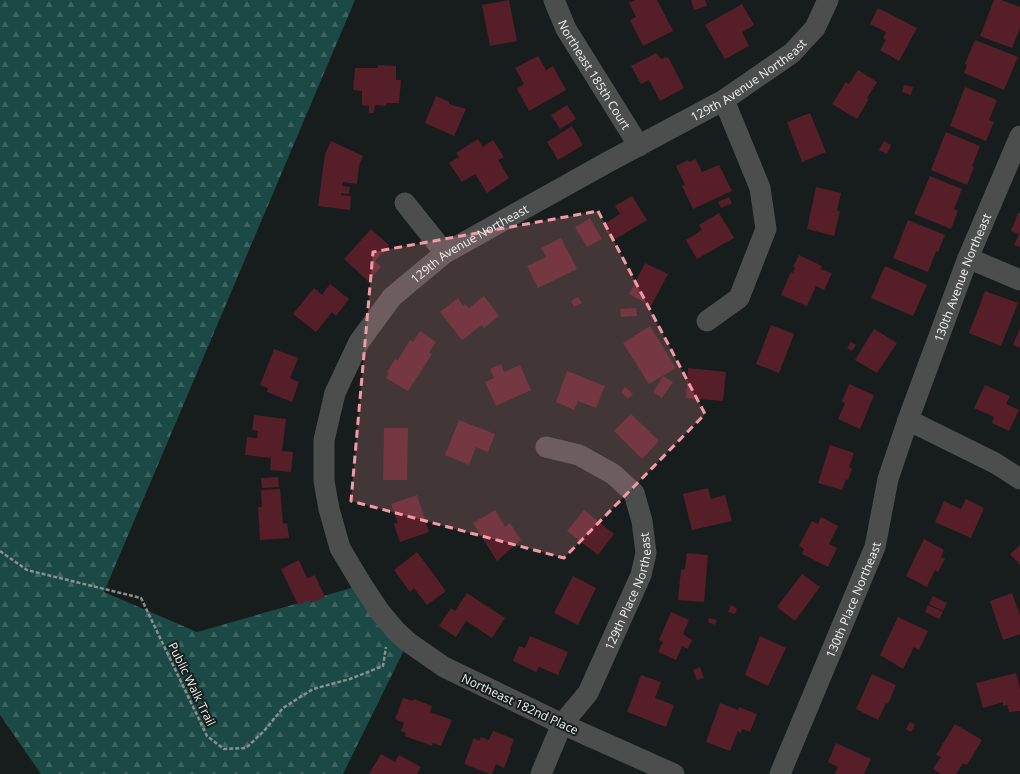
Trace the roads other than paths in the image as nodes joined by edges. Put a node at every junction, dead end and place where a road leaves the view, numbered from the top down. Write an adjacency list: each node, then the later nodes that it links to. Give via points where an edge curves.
1 (554, 0): 5 (street, Northeast 185th Court, via 566,29)
2 (828, 0): 3 (street, 129th Avenue Northeast, via 815,28 792,53)
3 (724, 100): 5 (street, 129th Avenue Northeast); 10 (street, via 760,188 766,229 739,298)
4 (1020, 136): 8 (street, 130th Avenue Northeast)
5 (639, 146): 7 (street, 129th Avenue Northeast)
6 (405, 203): 7 (street)
7 (445, 253): 14 (street, 129th Avenue Northeast, via 392,298 359,342 335,393 324,440 324,481 340,548)
8 (968, 258): 9 (street); 11 (street, 130th Avenue Northeast)
9 (1020, 280)
10 (707, 321)
11 (908, 420): 13 (street, via 995,463); 18 (street, 130th Place Northeast, via 888,479 874,547)
12 (546, 447): 15 (street, 129th Place Northeast, via 579,455 613,474 634,493 642,521 646,553 641,575 588,693)
13 (1020, 479)
14 (380, 612): 15 (street, Northeast 182nd Place, via 408,642 444,668)
15 (562, 724): 16 (street, 129th Place Northeast); 17 (street, Northeast 182nd Place)
16 (541, 774)
17 (674, 774)
18 (780, 774)

